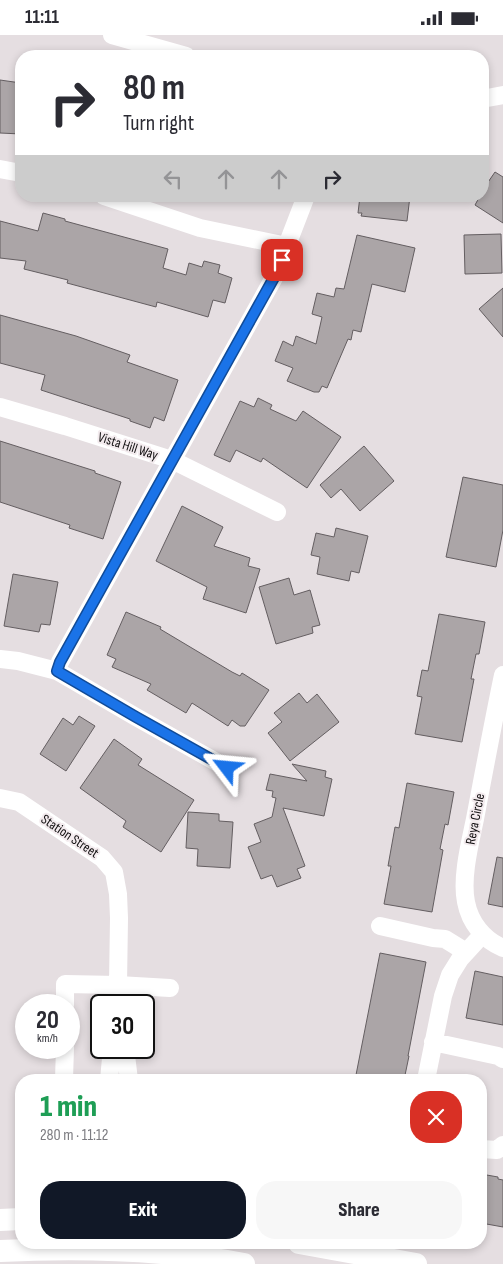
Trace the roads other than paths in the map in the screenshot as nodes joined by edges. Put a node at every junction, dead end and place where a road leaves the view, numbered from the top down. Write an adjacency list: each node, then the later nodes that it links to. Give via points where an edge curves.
1 (112, 35): 2 (street)
2 (165, 50)
3 (503, 95): 4 (street)
4 (489, 98)
5 (0, 169): 6 (street)
6 (15, 172)
7 (122, 202): 9 (street, via 200,228)
8 (303, 202): 9 (street)
9 (287, 246): 11 (street, via 276,274)
10 (0, 407): 11 (street, Vista Hill Way)
11 (172, 460): 12 (street, Vista Hill Way); 14 (street)
12 (277, 512)
13 (0, 659): 14 (street)
14 (57, 671): 16 (street)
15 (503, 675): 19 (street, Reya Circle, via 464,885 466,903)
16 (227, 768)
17 (0, 798): 22 (street, Station Street, via 19,802 102,858 114,872 119,918)
18 (380, 926): 21 (street, via 445,939)
19 (482, 935): 20 (street, Reya Circle); 21 (street)
20 (503, 948)
21 (466, 952): 27 (street, via 450,975 442,996)
22 (118, 985): 23 (street); 24 (street, via 66,984); 25 (street, Station Street); 26 (street, Station Street)
23 (170, 988)
24 (66, 994)
25 (117, 994)
26 (119, 994)
27 (433, 1042): 31 (street); 35 (street)
28 (65, 1059): 32 (street)
29 (111, 1059): 33 (street)
30 (126, 1059): 34 (street)
31 (503, 1059)
32 (64, 1074)
33 (110, 1074)
34 (128, 1074)
35 (427, 1074)
36 (503, 1145): 37 (street, via 497,1150)
37 (487, 1149)
38 (15, 1220): 39 (main road)
39 (0, 1221)
40 (46, 1249): 43 (main road)
41 (127, 1249): 44 (main road)
42 (332, 1249): 45 (main road)
43 (0, 1251)
44 (244, 1264)
45 (416, 1264)

